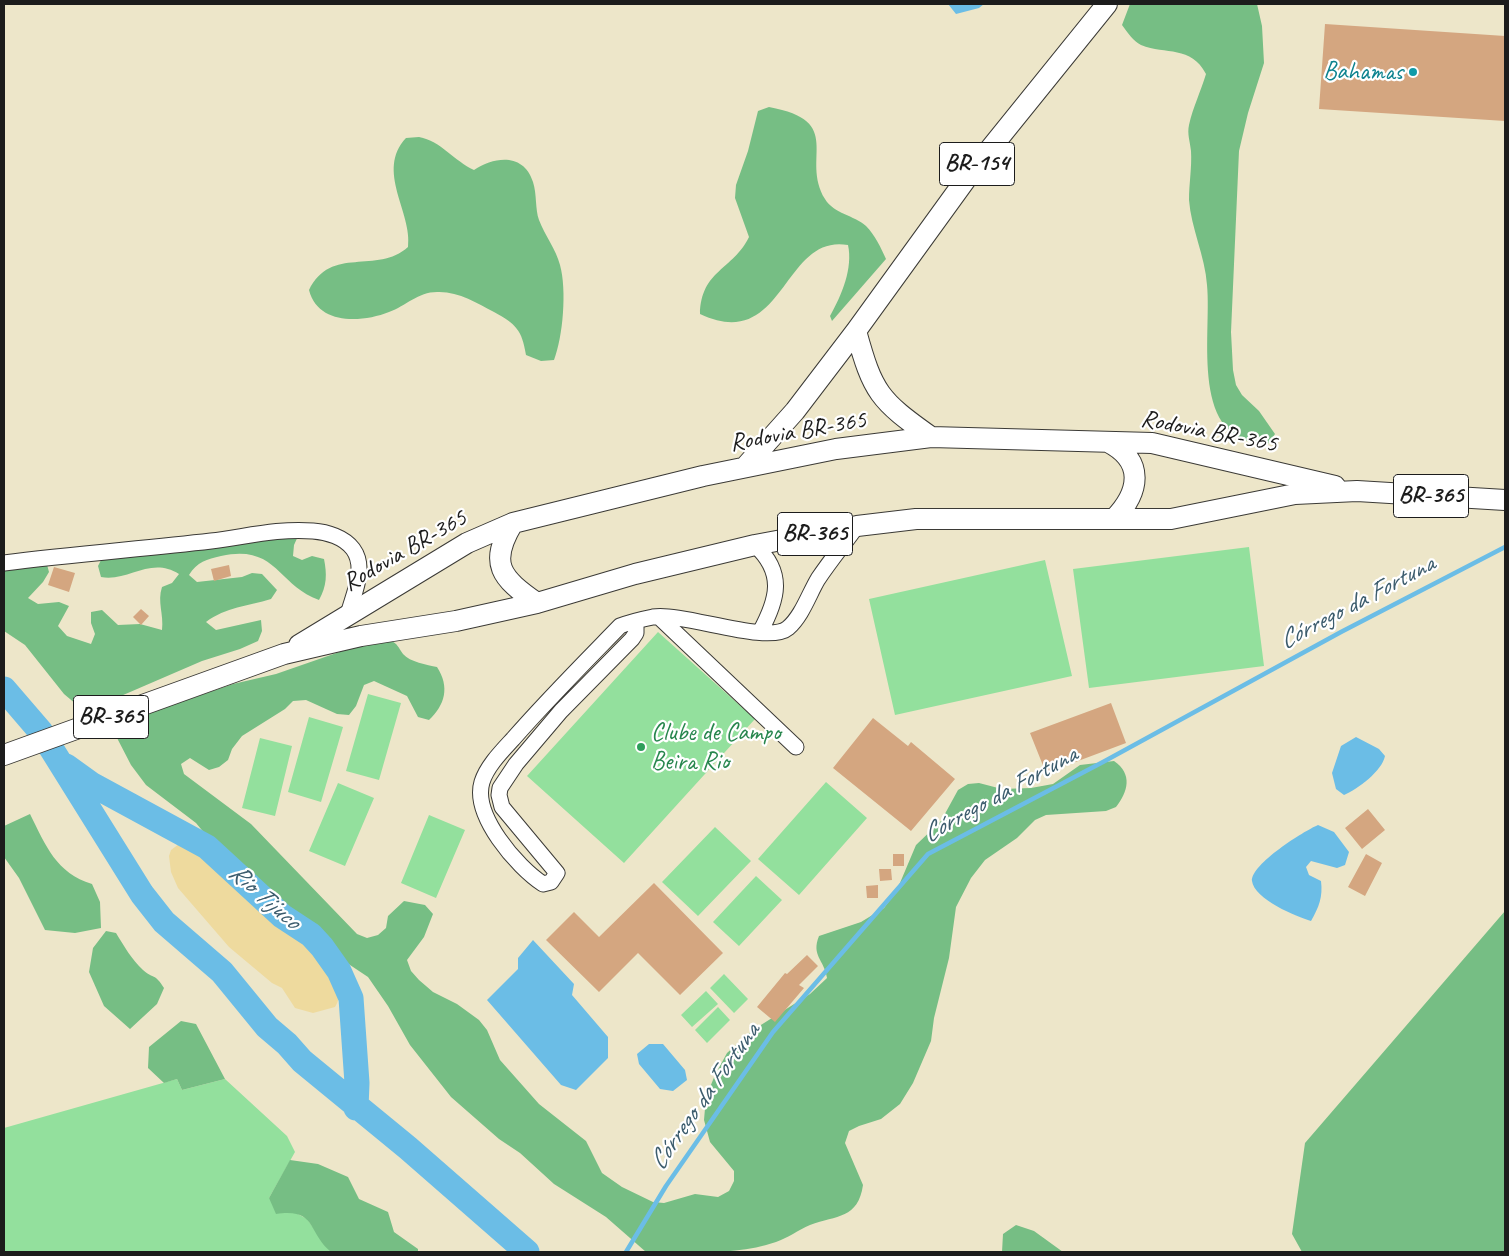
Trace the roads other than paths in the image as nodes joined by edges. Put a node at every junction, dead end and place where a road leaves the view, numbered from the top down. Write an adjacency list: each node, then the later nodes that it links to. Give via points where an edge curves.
1 (1107, 4): 2 (main road, BR-154, via 969,174)
2 (856, 331): 3 (main road, via 870,378 882,399); 5 (main road, BR-154, via 795,411)
3 (931, 436): 4 (main road, Rodovia BR-365 / BR-365); 5 (main road, Rodovia BR-365 / BR-365, via 836,449)
4 (1108, 442): 6 (main road, Rodovia BR-365 / BR-365, via 1152,443); 8 (main road, via 1128,456 1135,474 1130,499)
5 (745, 467): 9 (main road, Rodovia BR-365 / BR-365)
6 (1357, 491): 7 (main road, Rodovia BR-365 / BR-365); 8 (main road, Rodovia BR-365 / BR-365, via 1295,494 1171,519)
7 (1505, 500)
8 (1114, 519): 10 (main road, Rodovia BR-365 / BR-365, via 916,519)
9 (513, 523): 13 (main road, via 501,545 499,563 509,582); 14 (main road, Rodovia BR-365 / BR-365, via 467,543)
10 (857, 526): 11 (main road, Rodovia BR-365 / BR-365); 17 (street, via 789,627 782,632)
11 (755, 545): 13 (main road, Rodovia BR-365 / BR-365, via 635,574); 17 (street, via 770,563 776,591)
12 (4, 563): 14 (street, via 257,533 314,531 337,536 353,548 357,556 358,577)
13 (537, 603): 18 (main road, Rodovia BR-365 / BR-365)
14 (348, 615): 18 (main road, Rodovia BR-365 / BR-365)
15 (659, 617): 16 (street); 17 (street); 19 (street)
16 (636, 623): 16 (street, via 620,626 546,702 500,755 482,783 482,809 495,833 543,884 551,882 557,873 502,807 500,788 561,711 632,640)
17 (760, 632)
18 (284, 654): 20 (main road, Rodovia BR-365 / BR-365)
19 (796, 747)
20 (4, 755)

